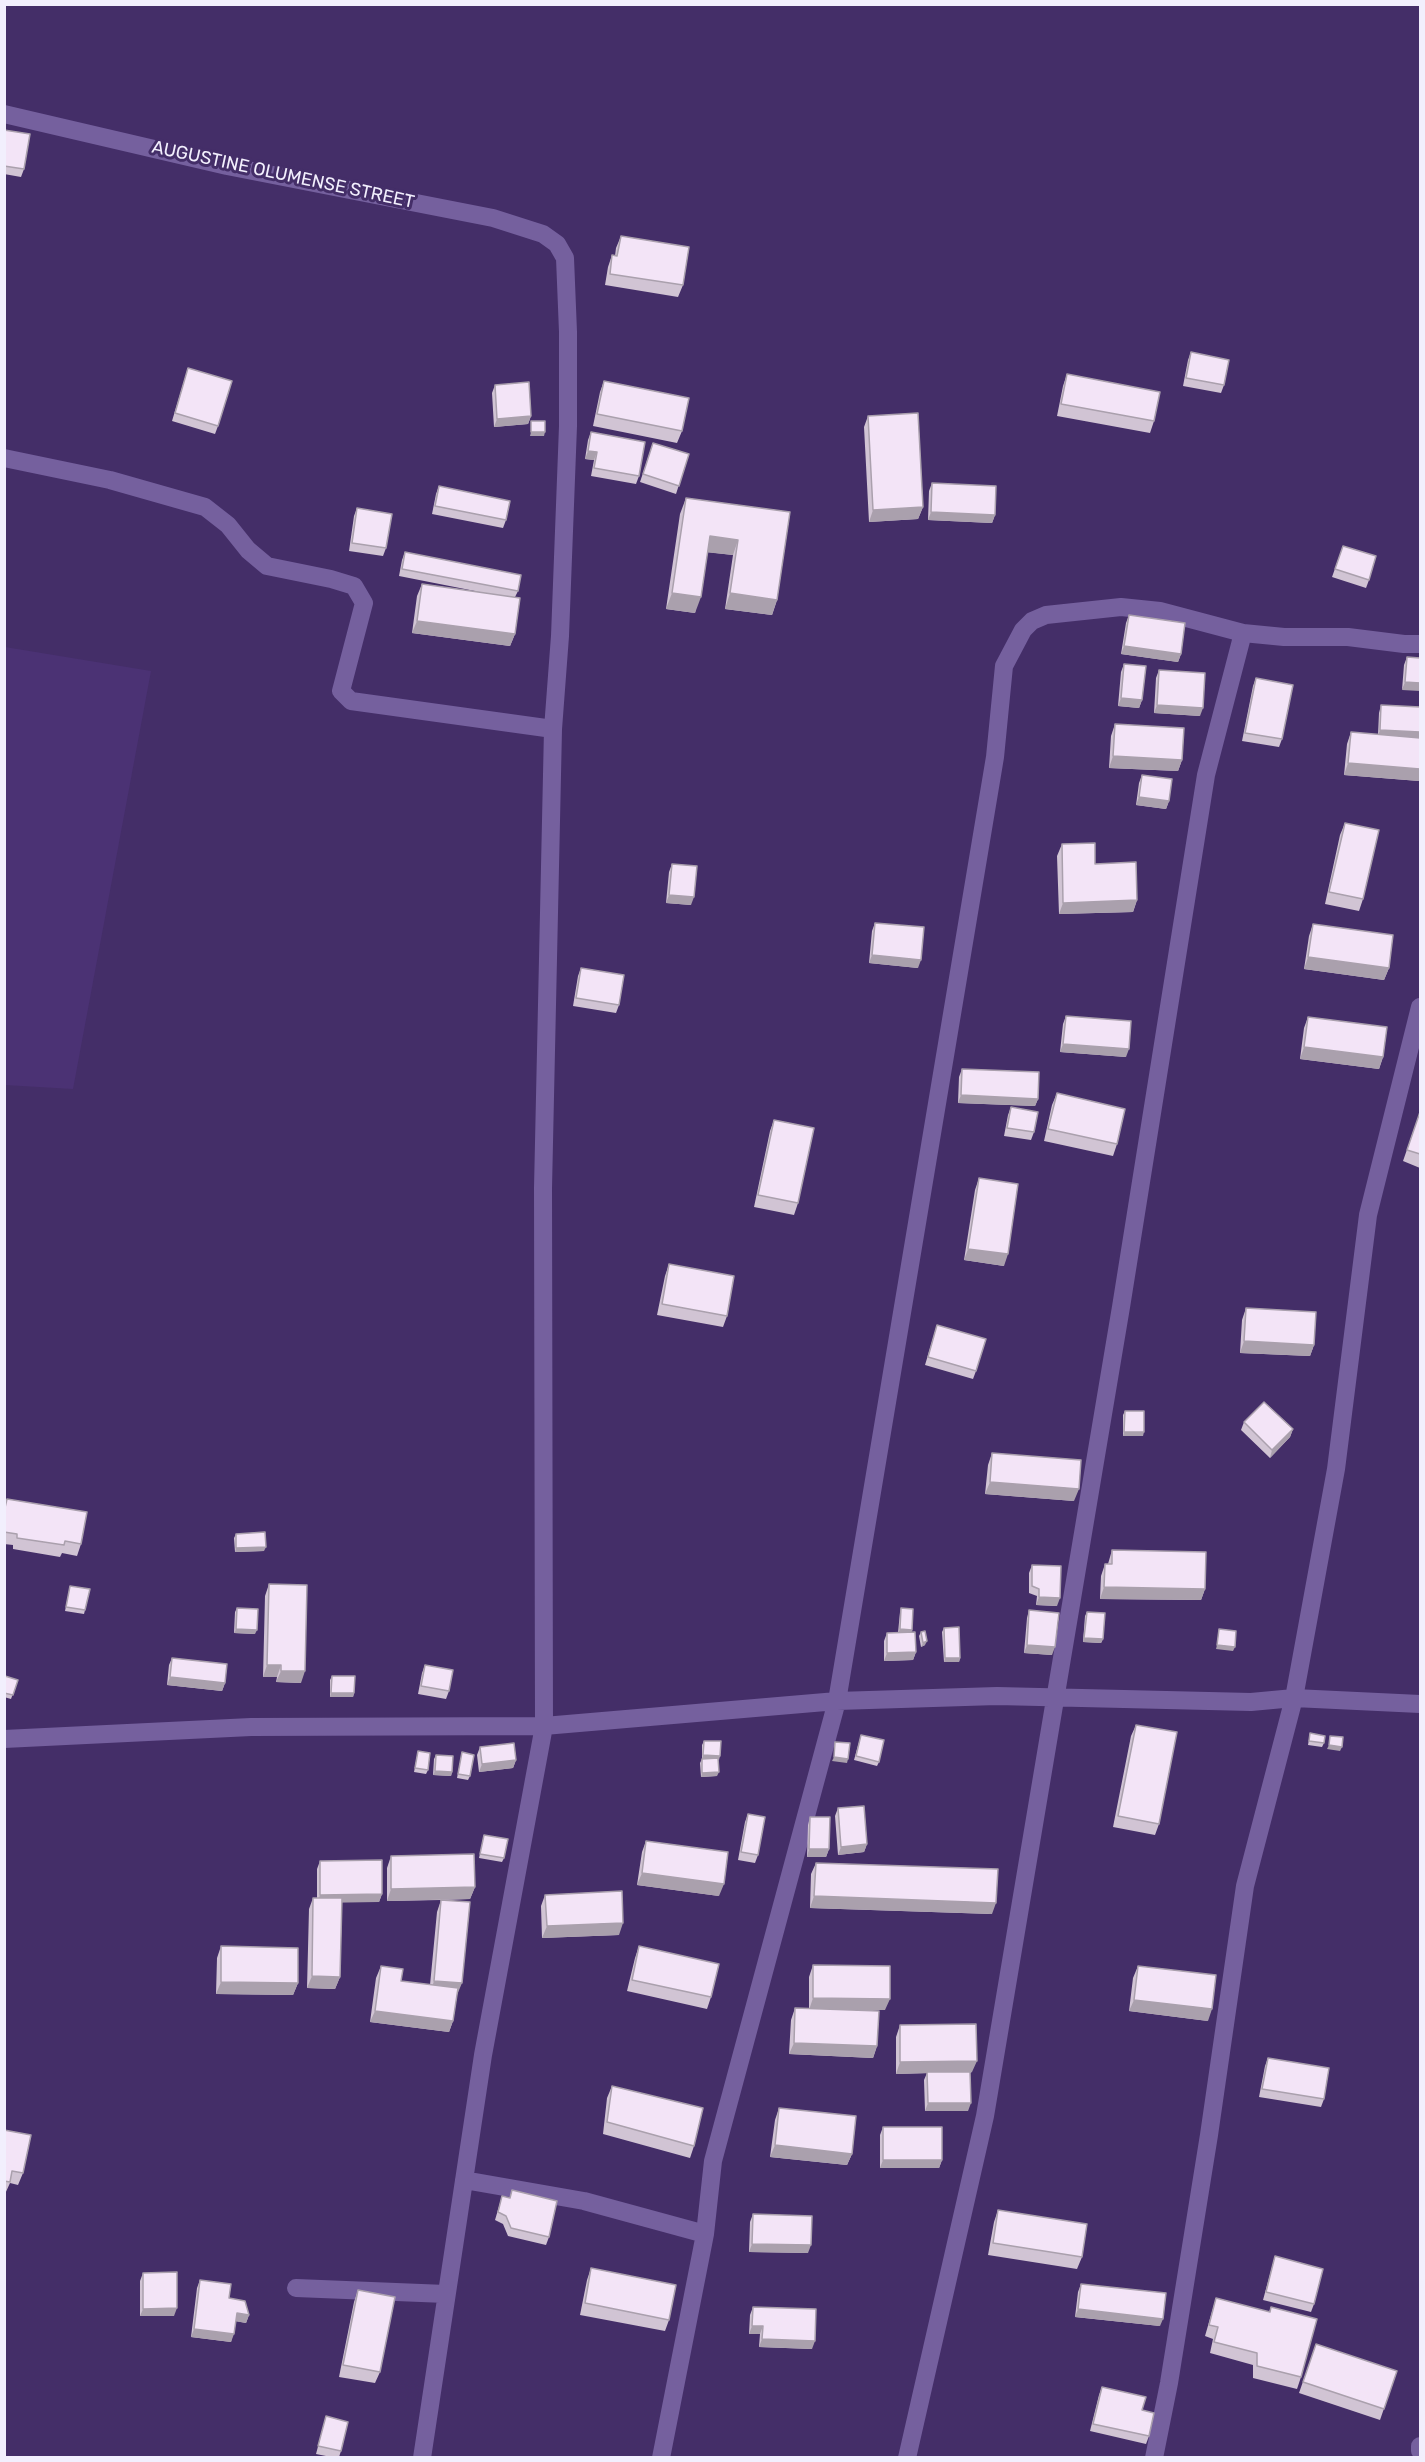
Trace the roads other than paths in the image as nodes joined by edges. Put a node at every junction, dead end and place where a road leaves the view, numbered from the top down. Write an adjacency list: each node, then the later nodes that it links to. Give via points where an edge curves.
1 (4, 114): 5 (street, AUGUSTINE OLUMENSE STREET, via 227,166 493,218 543,234 557,244 565,258 568,285 568,426)
2 (4, 458): 5 (street, via 110,480 205,507 267,566 354,586 364,603 342,681 341,690 351,701)
3 (1243, 633): 4 (street); 7 (street, via 1206,775); 9 (street, via 1160,611 1121,607 1046,615 1023,630 1004,666 993,768)
4 (1420, 644)
5 (553, 729): 11 (street, via 543,1188)
6 (1420, 1007): 8 (street, via 1368,1215 1336,1469)
7 (1055, 1698): 8 (street, via 1251,1702); 9 (street); 21 (street, via 985,2116)
8 (1294, 1698): 10 (street); 22 (street, via 1245,1886 1205,2159)
9 (837, 1701): 11 (street); 14 (street, via 713,2162)
10 (1420, 1704)
11 (544, 1726): 12 (street, via 251,1727); 13 (street)
12 (4, 1739)
13 (464, 2180): 14 (street, via 584,2201); 16 (street)
14 (705, 2235): 20 (street)
15 (296, 2288): 16 (street)
16 (446, 2294): 19 (street)
17 (1420, 2446): 18 (street)
18 (1420, 2451)
19 (422, 2457)
20 (661, 2457)
21 (907, 2457)
22 (1154, 2457)

